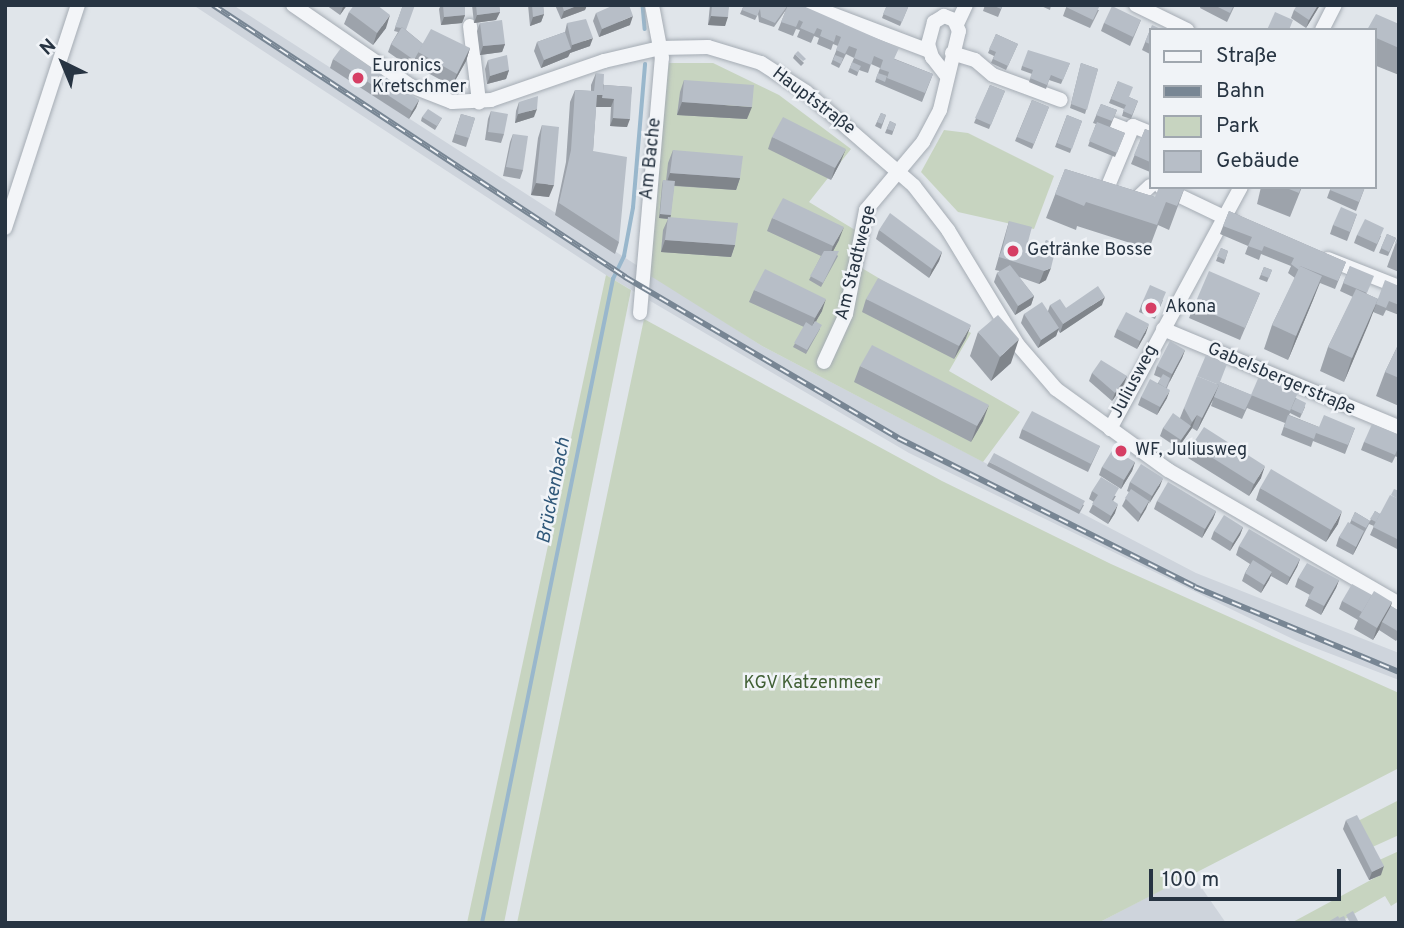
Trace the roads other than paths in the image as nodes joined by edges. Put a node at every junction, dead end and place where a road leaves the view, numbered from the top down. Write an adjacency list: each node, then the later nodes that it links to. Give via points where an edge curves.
1 (78, 5): 28 (street)
2 (293, 5): 17 (street, Hauptstraße, via 426,94 452,102)
3 (652, 5): 12 (street, Am Bache)
4 (808, 5): 13 (street)
5 (966, 5): 8 (street, Am Stadtwege)
6 (1136, 5): 10 (street)
7 (1335, 5): 11 (street)
8 (957, 24): 13 (street, via 949,17 937,19); 14 (street, Am Stadtwege)
9 (470, 26): 17 (street)
10 (1183, 28)
11 (1323, 28)
12 (660, 48): 17 (street, Hauptstraße); 21 (street, Hauptstraße, via 708,47 761,63 806,92); 32 (street, Am Bache)
13 (929, 51): 15 (street)
14 (952, 53): 15 (street, Am Stadtwege); 16 (street, via 975,60 993,75)
15 (947, 76): 21 (street, Am Stadtwege, via 932,127)
16 (1061, 100)
17 (479, 102)
18 (1112, 124): 19 (street)
19 (1130, 131): 20 (street, via 1133,126); 22 (street)
20 (1148, 132)
21 (898, 170): 34 (street, Am Stadtwege, via 866,210 846,314); 36 (street, Hauptstraße, via 937,213 1030,361 1056,389)
22 (1108, 186)
23 (1148, 188): 26 (street)
24 (1165, 189): 27 (street)
25 (1240, 189): 27 (street, Juliusweg)
26 (1132, 202)
27 (1225, 218): 29 (street); 33 (street, Juliusweg)
28 (5, 228)
29 (1250, 228)
30 (1312, 253): 31 (street)
31 (1399, 287)
32 (640, 313)
33 (1163, 329): 35 (street, Gabelsbergerstraße); 36 (street, Juliusweg)
34 (824, 362)
35 (1399, 427)
36 (1110, 429): 37 (street, Hauptstraße, via 1206,493)
37 (1399, 604)

